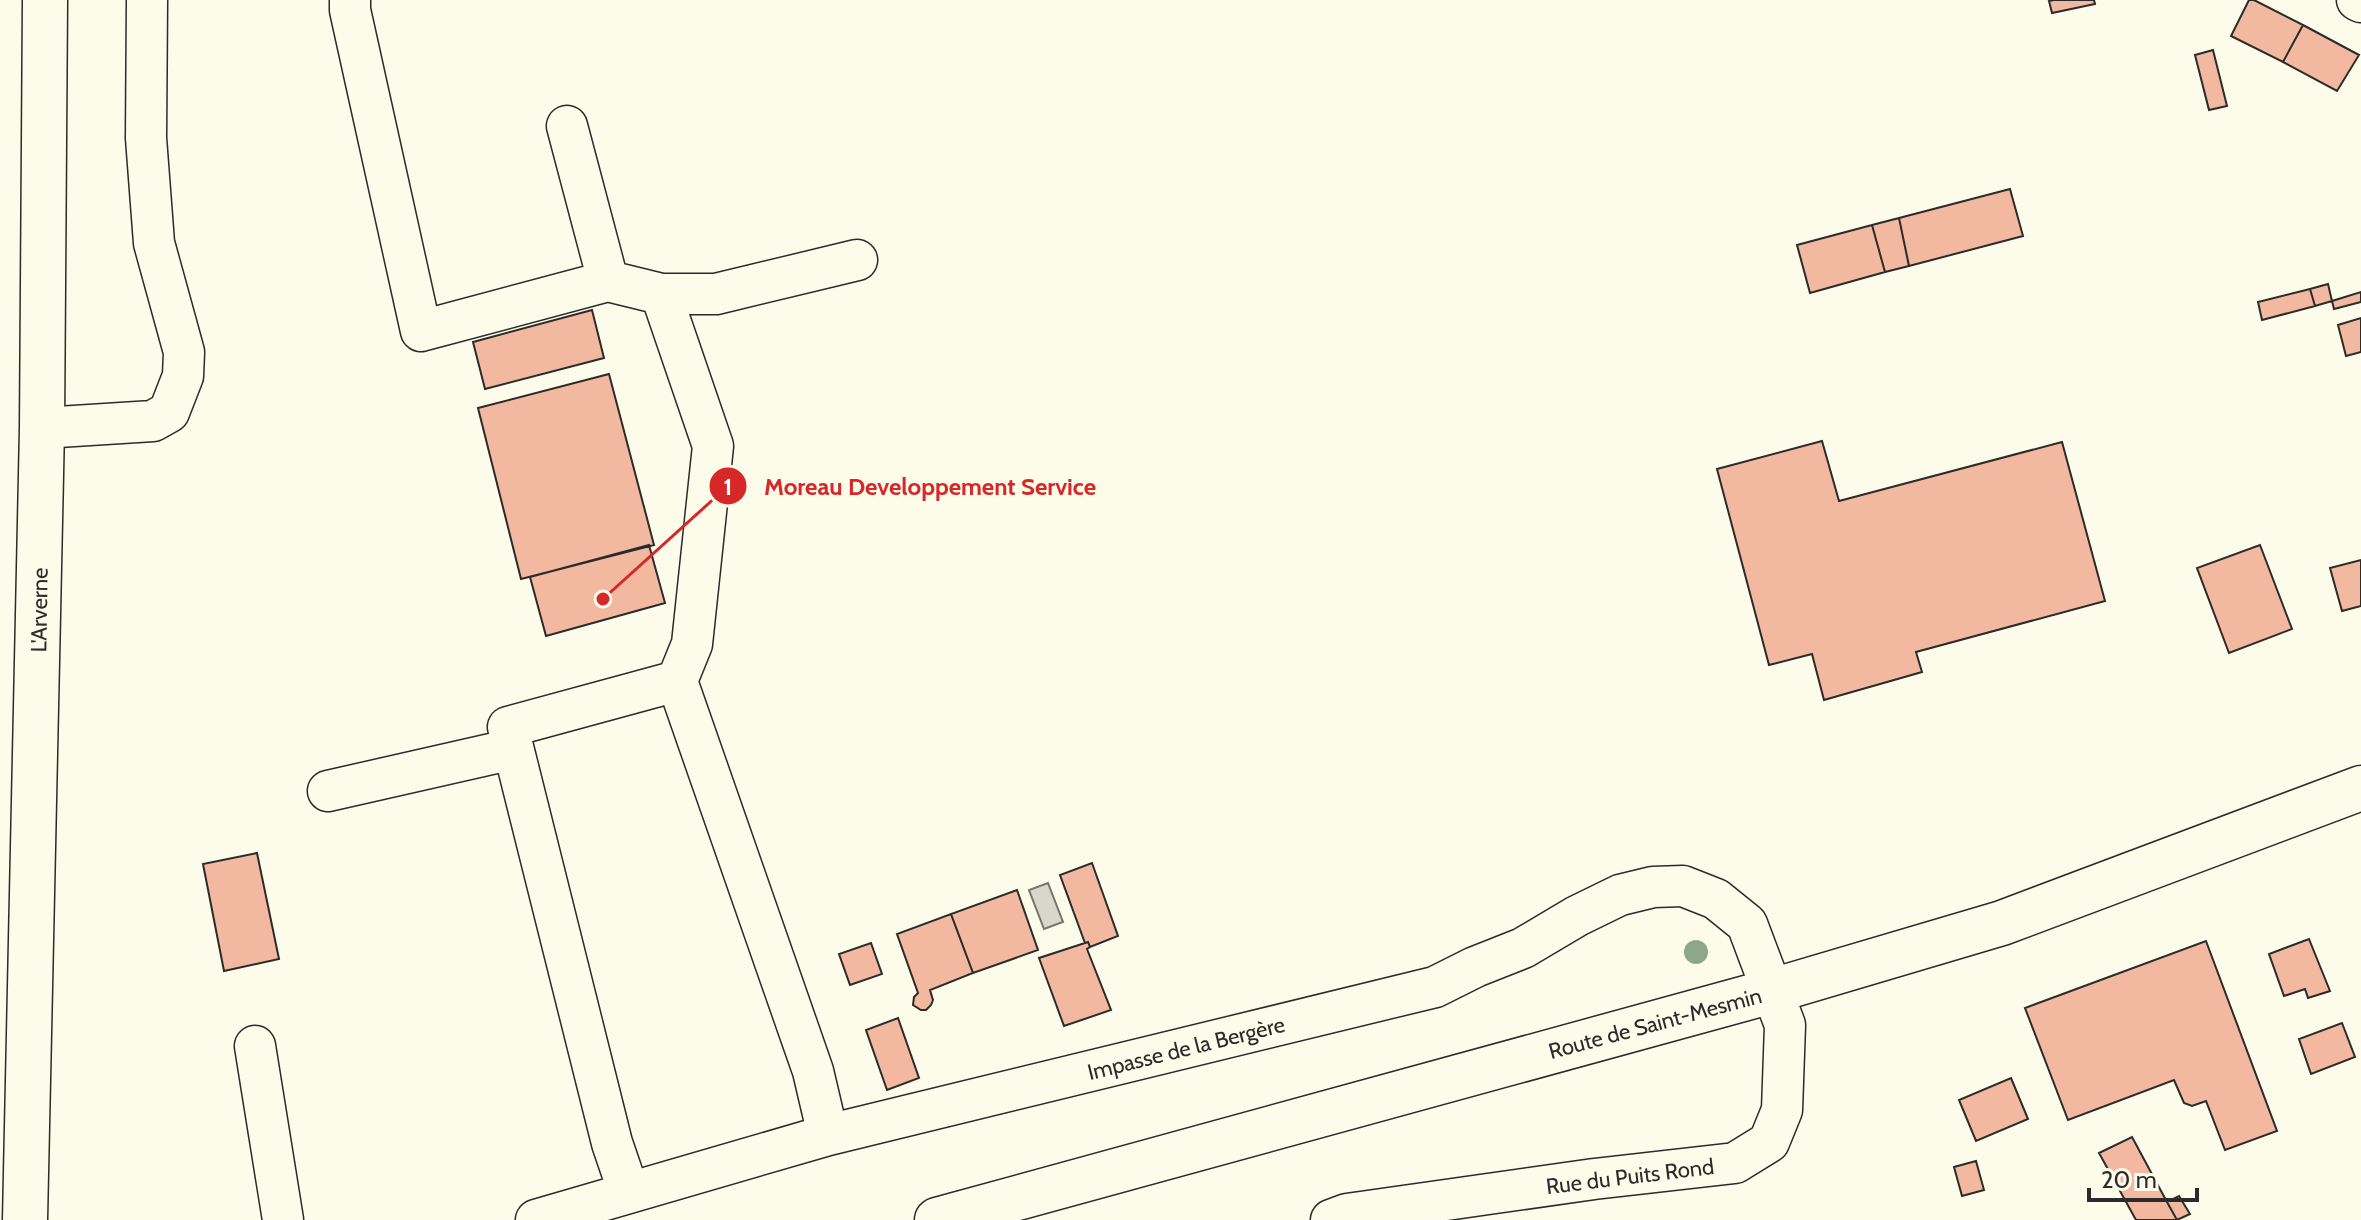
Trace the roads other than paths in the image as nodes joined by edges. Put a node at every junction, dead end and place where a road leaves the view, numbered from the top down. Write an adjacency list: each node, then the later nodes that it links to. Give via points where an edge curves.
1 (45, 0): 8 (main road, L'Arverne)
2 (147, 0): 8 (street, via 146,138 154,243 184,352 183,376 169,412 153,421)
3 (350, 0): 6 (street, via 421,331)
4 (567, 126): 6 (street)
5 (857, 260): 7 (street, via 716,294)
6 (608, 281): 7 (street)
7 (661, 294): 9 (street, via 713,446 692,644)
8 (42, 428): 17 (main road, L'Arverne)
9 (677, 681): 10 (street, via 508,727); 15 (street, via 813,1071)
10 (513, 749): 12 (street); 16 (street)
11 (2361, 788): 13 (main road, Route de Saint-Mesmin, via 2002,923)
12 (328, 791)
13 (1772, 991): 15 (street, Impasse de la Bergère, via 1747,924 1716,899 1683,886 1653,887 1620,895 1523,948 1435,987); 20 (main road, Route de Saint-Mesmin); 21 (street, Rue du Puits Rond, via 1785,1025 1782,1110 1769,1142 1735,1163)
14 (255, 1046): 18 (street)
15 (828, 1135): 16 (street, Impasse de la Bergère)
16 (629, 1193): 19 (street, Impasse de la Bergère)
17 (25, 1220)
18 (283, 1220)
19 (536, 1220)
20 (937, 1220)
21 (1331, 1220)

